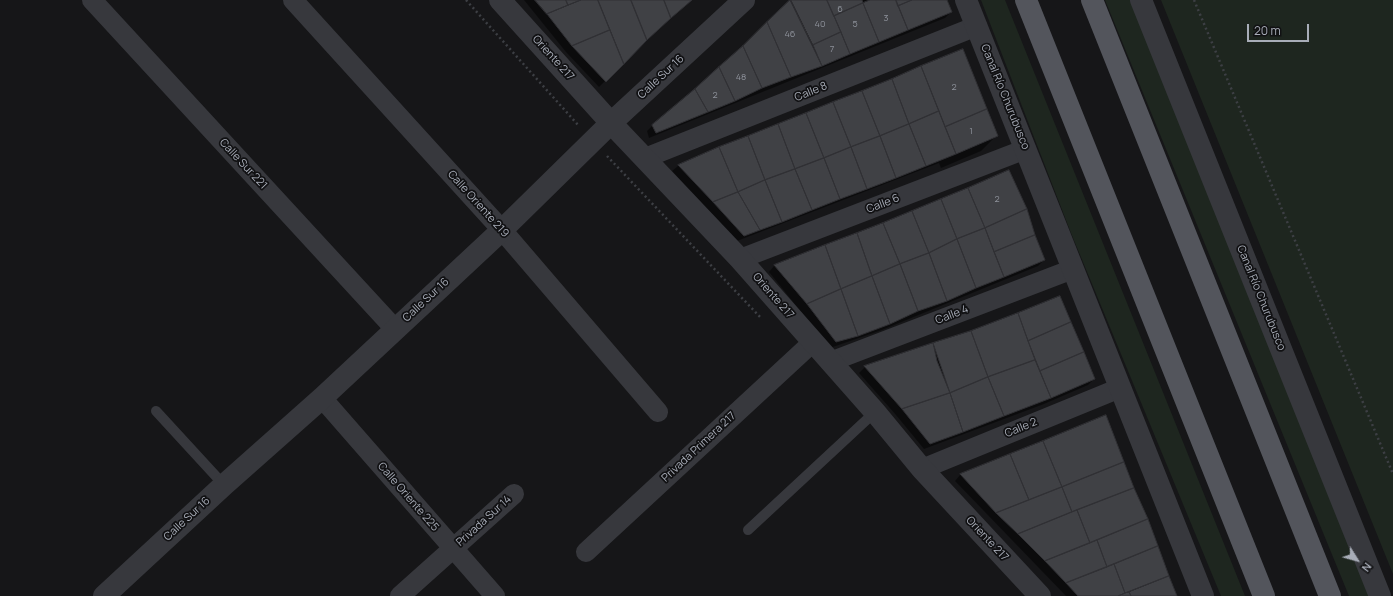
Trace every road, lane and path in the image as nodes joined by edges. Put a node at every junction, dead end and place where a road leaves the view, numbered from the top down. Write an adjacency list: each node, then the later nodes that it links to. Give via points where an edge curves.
1 (92, 0): 20 (street, Calle Sur 221)
2 (293, 0): 16 (street, Calle Oriente 219)
3 (467, 0): 13 (path)
4 (500, 0): 12 (street, Oriente 217)
5 (744, 0): 12 (street, Calle Sur 16)
6 (966, 0): 11 (street, Canal Río Churubusco)
7 (1026, 0): 40 (main road)
8 (1092, 0): 41 (main road)
9 (1141, 0): 42 (street, Canal Río Churubusco)
10 (1194, 0): 29 (path)
11 (977, 26): 14 (street, Canal Río Churubusco); 15 (street, Calle 8)
12 (611, 123): 13 (street, Calle Sur 16); 15 (street, Oriente 217)
13 (593, 141): 16 (street, Calle Sur 16); 19 (path)
14 (1026, 149): 17 (street, Calle 6); 18 (street, Canal Río Churubusco)
15 (645, 158): 17 (street, Oriente 217)
16 (502, 230): 20 (street, Calle Sur 16); 26 (street, Calle Oriente 219)
17 (740, 259): 21 (street, Oriente 217)
18 (1073, 269): 22 (street, Calle 4); 23 (street, Canal Río Churubusco)
19 (766, 324)
20 (395, 329): 24 (street, Calle Sur 16)
21 (813, 342): 22 (street, Oriente 217); 34 (street, Privada Primera 217)
22 (830, 362): 27 (street, Oriente 217)
23 (1120, 388): 28 (street, Calle 2); 39 (street, Canal Río Churubusco)
24 (322, 398): 30 (street, Calle Sur 16); 33 (street, Calle Oriente 225)
25 (156, 412): 30 (lane)
26 (658, 412)
27 (875, 412): 28 (street, Oriente 217); 32 (lane)
28 (922, 469): 38 (street, Oriente 217)
29 (1393, 474)
30 (224, 485): 35 (street, Calle Sur 16)
31 (514, 494): 33 (street, Privada Sur 14)
32 (748, 530)
33 (453, 548): 36 (street, Privada Sur 14); 37 (street, Calle Oriente 225)
34 (586, 552)
35 (104, 596)
36 (400, 596)
37 (495, 596)
38 (1040, 596)
39 (1203, 596)
40 (1264, 596)
41 (1330, 596)
42 (1380, 596)

